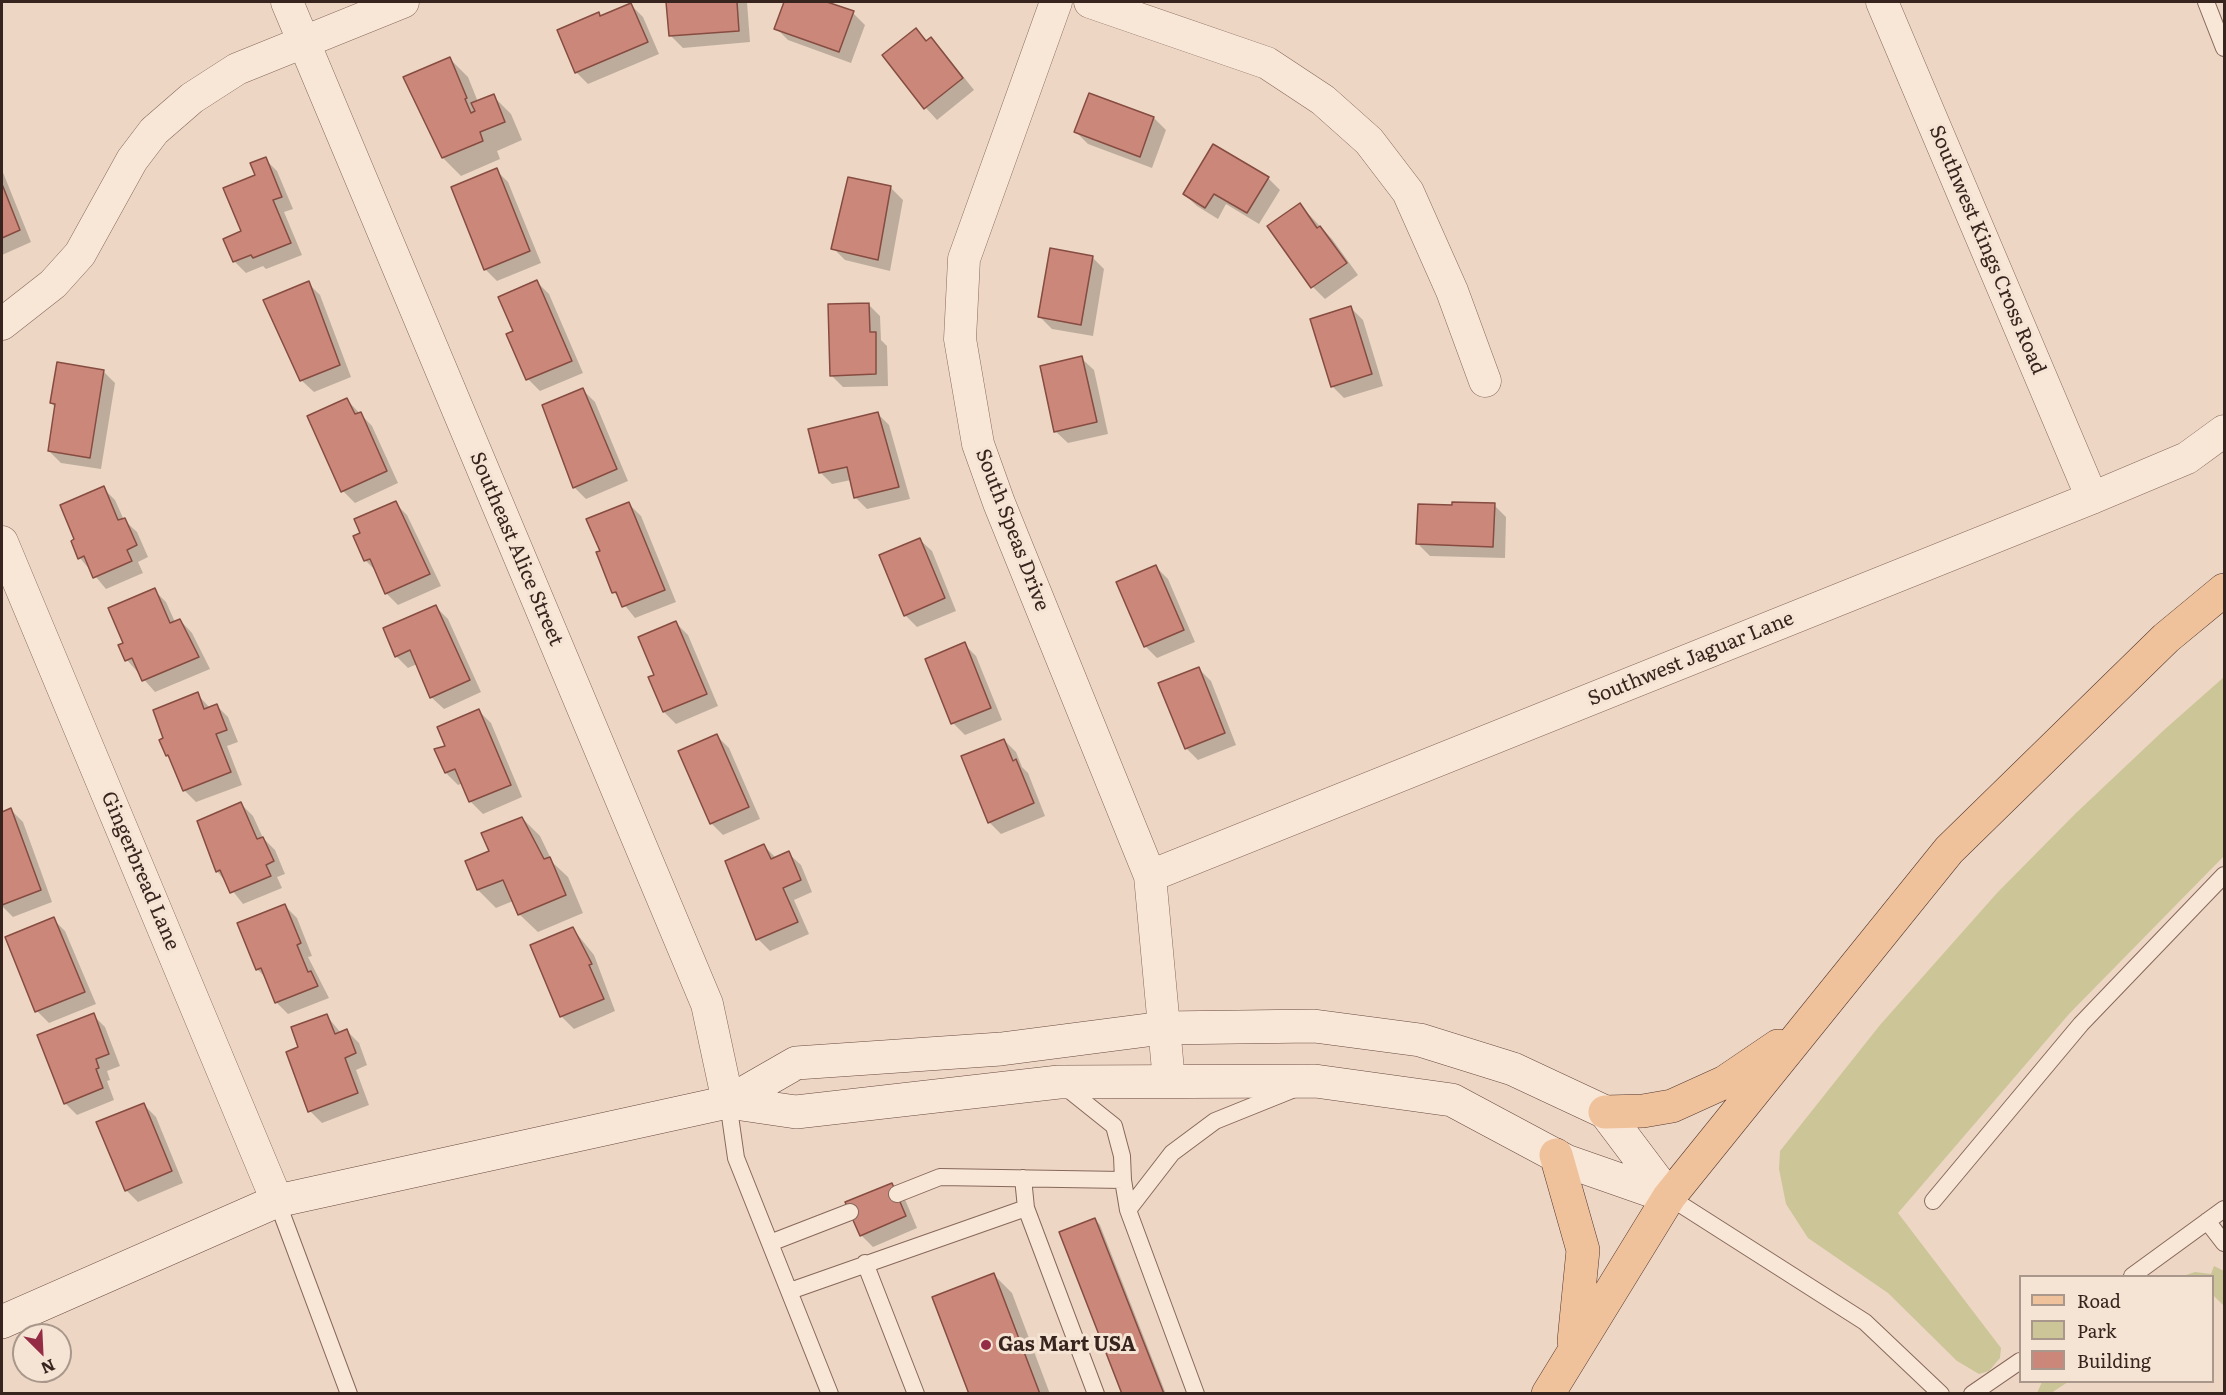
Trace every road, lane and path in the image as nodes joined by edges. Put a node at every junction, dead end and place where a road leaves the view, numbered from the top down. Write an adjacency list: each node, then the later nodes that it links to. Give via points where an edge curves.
1 (287, 2): 7 (street, Southeast Alice Street)
2 (403, 2): 7 (street)
3 (1056, 2): 16 (street, South Speas Drive, via 964,259 960,339 978,444)
4 (1090, 2): 10 (street, via 1267,63 1323,100 1369,141 1408,192 1452,291)
5 (1881, 2): 12 (street, Southwest Kings Cross Road)
6 (2206, 2): 8 (lane)
7 (305, 41): 9 (street, via 237,69 192,98 154,131 132,160 80,254 53,284); 22 (street, Southeast Alice Street, via 707,1004)
8 (2224, 48)
9 (2, 324)
10 (1485, 381)
11 (2224, 431): 12 (street, Southwest Jaguar Lane, via 2187,458)
12 (2092, 498): 16 (street, Southwest Jaguar Lane)
13 (2, 542): 29 (street, Gingerbread Lane)
14 (2224, 590): 17 (main road, via 2166,638 1949,850)
15 (2224, 875): 30 (lane, via 2082,1024)
16 (1150, 876): 18 (street, South Speas Drive)
17 (1807, 1027): 23 (main road, via 1725,1082 1672,1106); 28 (main road)
18 (1163, 1028): 21 (street, South Speas Drive); 22 (main road, via 1001,1049 796,1063); 23 (main road, via 1314,1026 1420,1040 1513,1069)
19 (1315, 1081): 21 (main road); 24 (main road, via 1452,1100); 33 (lane, via 1215,1121 1172,1153)
20 (1059, 1082): 21 (main road); 22 (main road, via 796,1112); 26 (lane, via 1114,1126)
21 (1168, 1082)
22 (728, 1102): 29 (main road); 36 (lane, via 736,1158)
23 (1605, 1112): 28 (main road)
24 (1556, 1155): 28 (main road); 42 (main road, via 1583,1250)
25 (1023, 1178): 26 (lane); 27 (lane, via 940,1177); 31 (lane)
26 (1123, 1180): 33 (lane)
27 (897, 1194)
28 (1670, 1197): 42 (main road); 50 (lane, via 1865,1322)
29 (277, 1201): 41 (main road); 44 (lane)
30 (1933, 1201)
31 (1026, 1208): 38 (lane); 47 (lane)
32 (2224, 1209): 35 (lane)
33 (1128, 1210): 48 (lane)
34 (850, 1212): 36 (lane)
35 (2207, 1221): 37 (lane); 39 (lane)
36 (770, 1243): 40 (lane)
37 (2224, 1243)
38 (865, 1263): 40 (lane); 46 (lane)
39 (2133, 1275)
40 (790, 1291): 45 (lane)
41 (2, 1322)
42 (1573, 1354): 49 (main road)
43 (2019, 1362): 51 (lane)
44 (349, 1394)
45 (830, 1394)
46 (916, 1394)
47 (1096, 1394)
48 (1196, 1394)
49 (1548, 1394)
50 (1941, 1394)
51 (1972, 1394)

